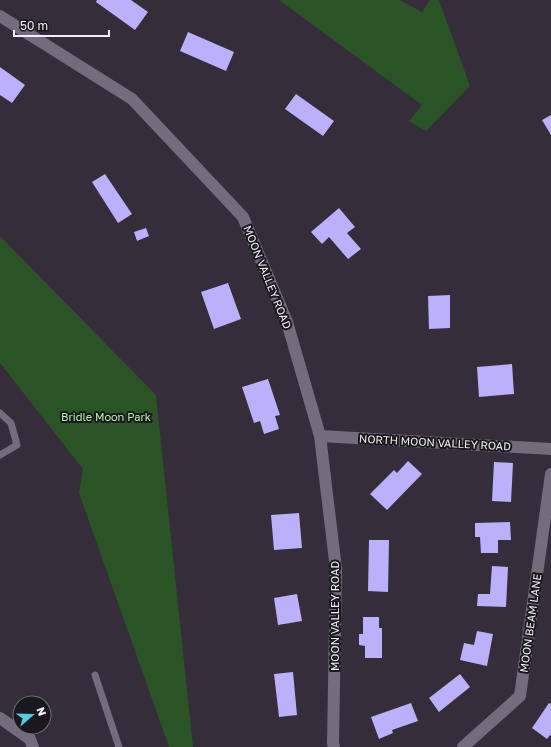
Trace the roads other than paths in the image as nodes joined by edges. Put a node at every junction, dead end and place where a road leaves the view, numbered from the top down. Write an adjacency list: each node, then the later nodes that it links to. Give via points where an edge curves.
1 (0, 16): 3 (street, MOON VALLEY ROAD, via 132,99 243,217 288,322)
2 (0, 413): 5 (lane, via 11,423 17,444)
3 (320, 436): 4 (street, NORTH MOON VALLEY ROAD); 11 (street, MOON VALLEY ROAD, via 336,569)
4 (551, 449)
5 (0, 455)
6 (551, 474): 12 (street, MOON BEAM LANE, via 520,696)
7 (95, 675): 10 (lane)
8 (0, 718): 9 (street, via 30,739)
9 (33, 747)
10 (119, 747)
11 (334, 747)
12 (463, 747)

